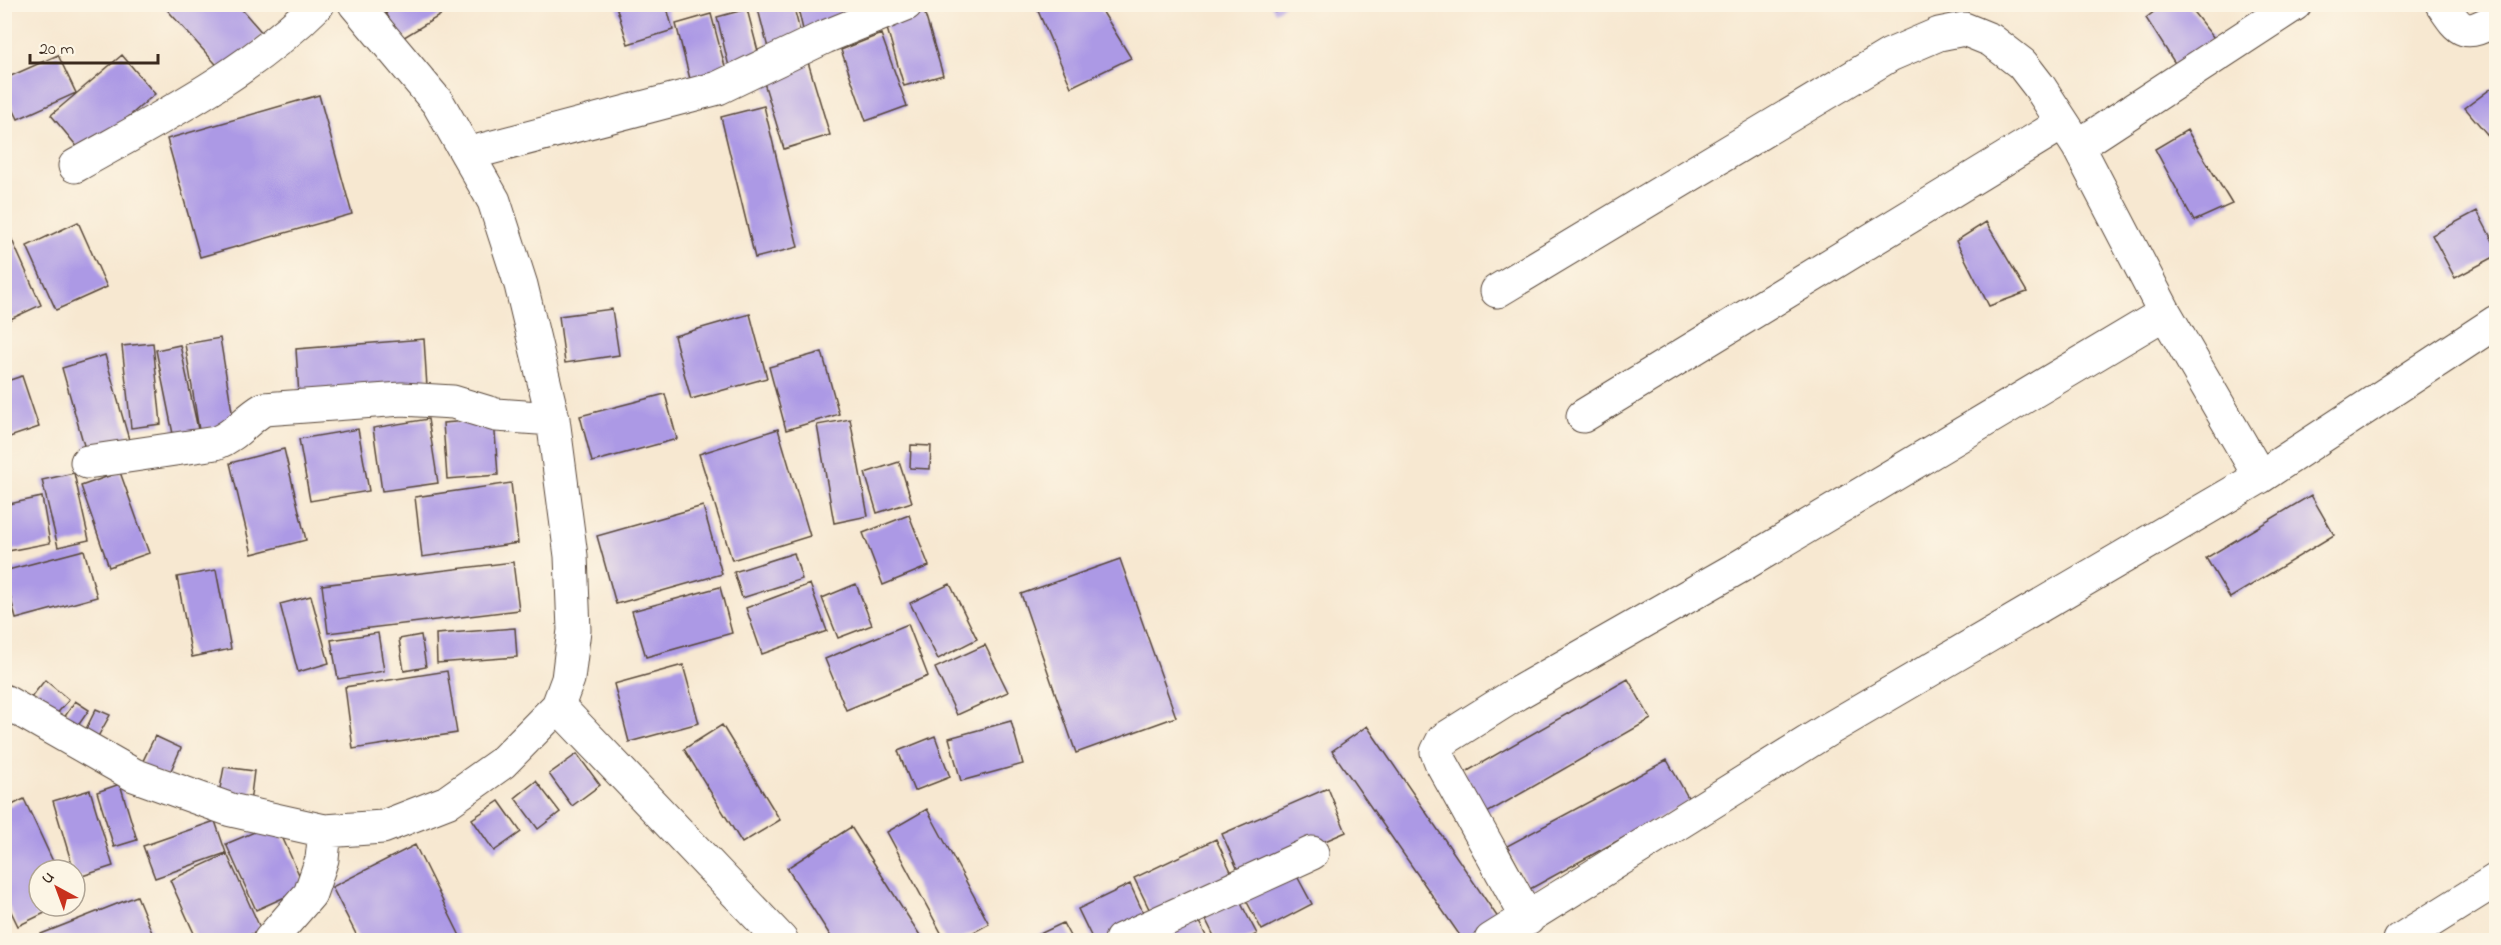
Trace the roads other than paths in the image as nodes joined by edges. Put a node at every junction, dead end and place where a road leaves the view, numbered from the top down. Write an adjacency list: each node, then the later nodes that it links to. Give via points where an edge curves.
1 (355, 4): 8 (street, via 438,103)
2 (906, 4): 8 (street, via 718,88)
3 (2295, 4): 7 (street)
4 (2442, 4): 6 (street, via 2456,25 2466,30)
5 (307, 15): 9 (street, via 212,89)
6 (2496, 19)
7 (2070, 135): 10 (street, via 2022,64 1991,40 1964,29 1939,34 1890,55); 11 (street); 13 (street)
8 (467, 154): 14 (street, via 494,201 521,285)
9 (75, 166)
10 (1497, 291)
11 (2165, 313): 16 (street); 22 (street, via 1443,740 1437,752 1441,762)
12 (2496, 322): 16 (street)
13 (1583, 416)
14 (546, 418): 15 (street, via 496,415 453,402 402,399 264,409 232,437 216,443); 18 (street, via 571,556 574,630 568,678)
15 (87, 462)
16 (2260, 477): 22 (street, via 1829,729)
17 (4, 701): 19 (street, via 134,775 231,810)
18 (558, 706): 19 (street, via 502,763 447,802 383,827); 24 (street)
19 (325, 831): 23 (street, via 322,860 310,894)
20 (1312, 853): 25 (street)
21 (2496, 880): 27 (street)
22 (1528, 919): 26 (street)
23 (270, 940)
24 (781, 940)
25 (1121, 940)
26 (1491, 940)
27 (2400, 940)

